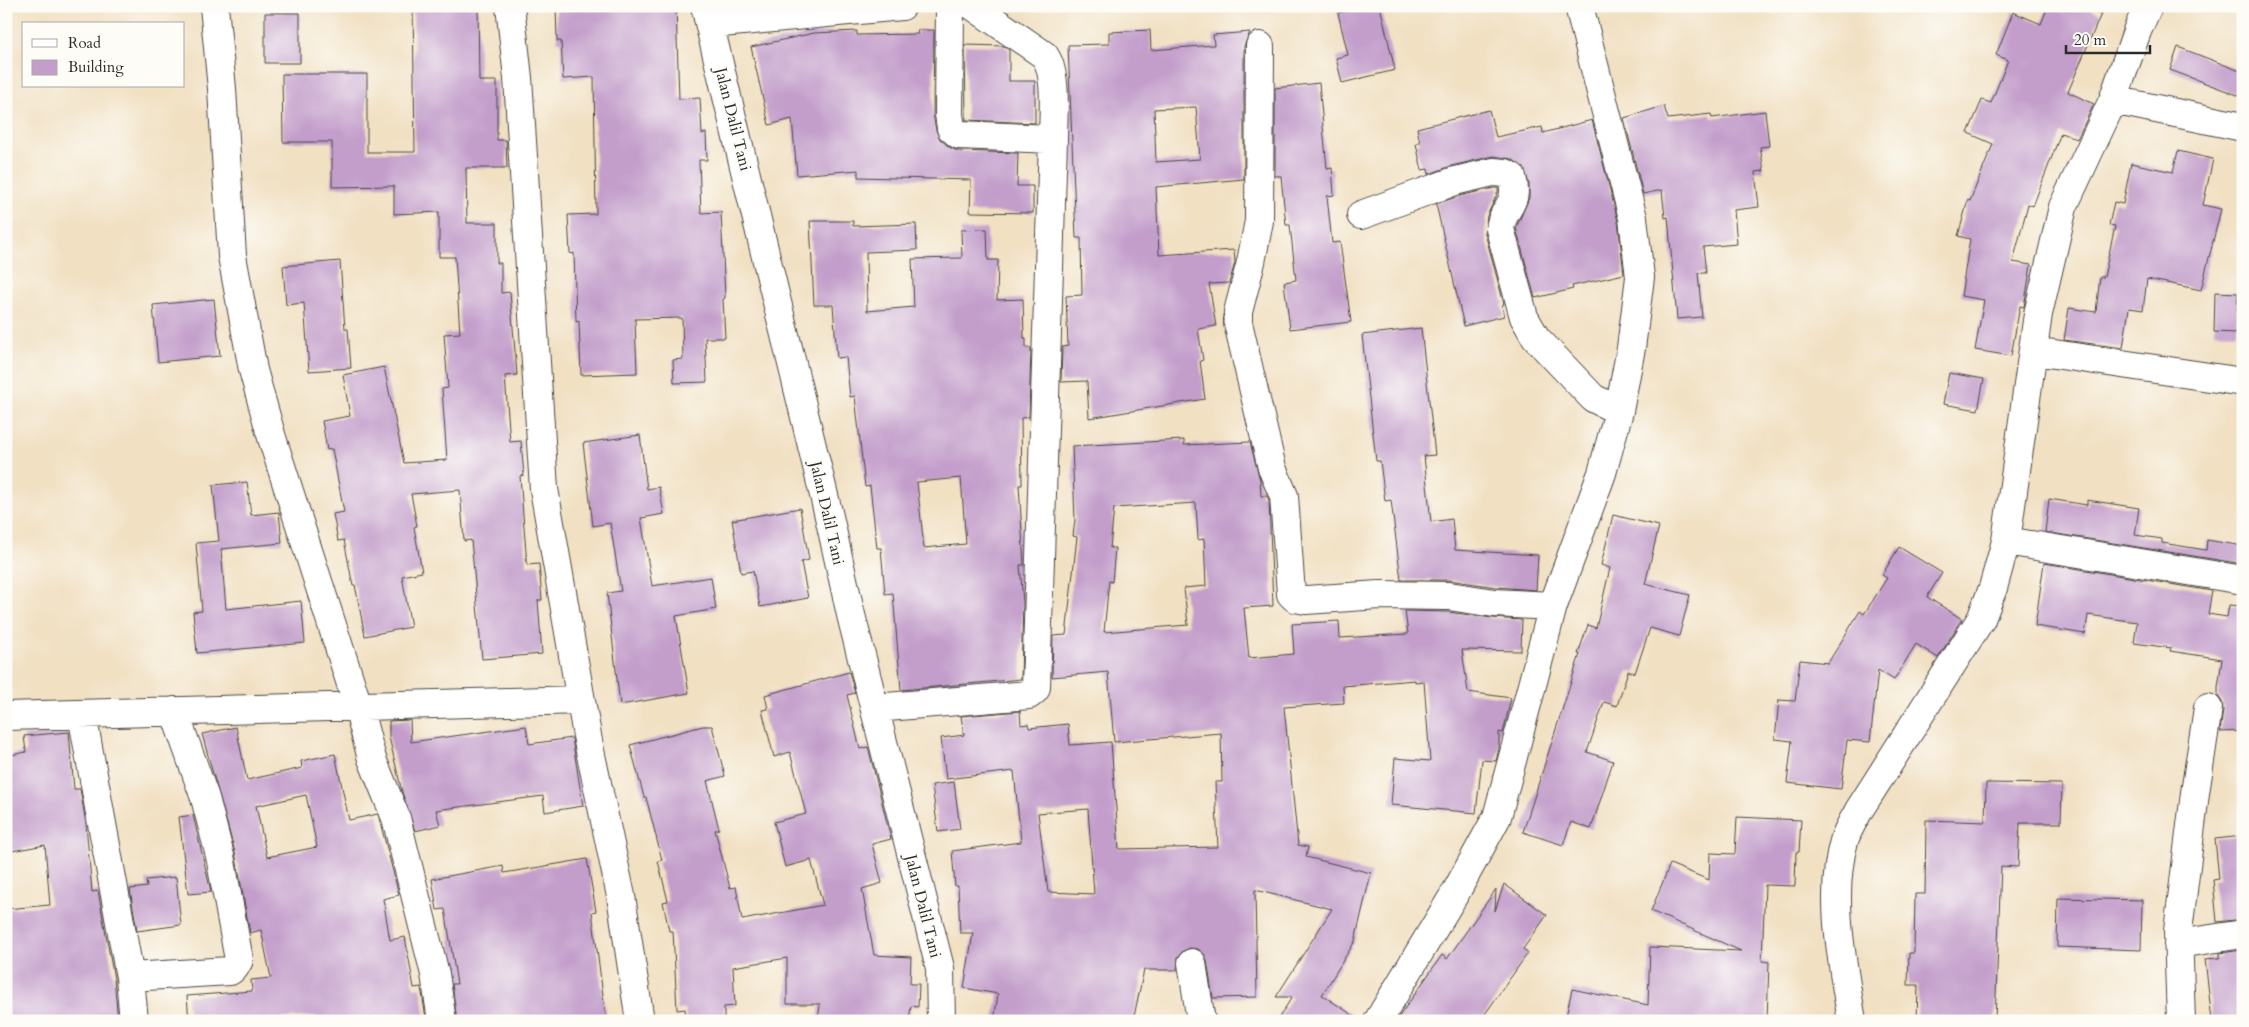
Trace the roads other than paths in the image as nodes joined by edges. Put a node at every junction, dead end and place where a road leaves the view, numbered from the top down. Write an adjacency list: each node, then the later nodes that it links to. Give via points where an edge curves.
1 (214, 6): 21 (street, via 232,256 253,370)
2 (510, 6): 20 (street, via 518,78 544,489)
3 (902, 6): 8 (street)
4 (950, 6): 12 (street, via 951,128 959,135)
5 (973, 6): 12 (street, via 1049,61)
6 (1580, 6): 16 (street, via 1633,218 1640,278 1632,348)
7 (2148, 6): 10 (street, via 2136,31)
8 (708, 15): 22 (street, Jalan Dalil Tani)
9 (1260, 46): 19 (street, via 1259,221 1238,323 1272,468 1284,496 1291,594 1294,598 1306,600 1379,595 1449,596 1494,603)
10 (2113, 100): 11 (street); 14 (street, via 2063,207 2038,314)
11 (2243, 127)
12 (1053, 139): 22 (street, via 1035,690 1029,695)
13 (1361, 215): 16 (street, via 1455,181 1493,172 1512,177 1516,190 1514,200 1501,221 1500,230 1524,316 1536,338 1593,398)
14 (2034, 351): 15 (street); 17 (street)
15 (2243, 382)
16 (1619, 411): 19 (street, via 1602,473)
17 (2006, 540): 18 (street); 37 (street, via 1981,619 1859,810 1844,840 1837,886 1840,946)
18 (2243, 580)
19 (1553, 606): 36 (street, via 1496,817 1457,890)
20 (581, 700): 21 (street); 33 (street, via 621,896)
21 (358, 706): 24 (street); 32 (street, via 372,759 396,818 435,974)
22 (875, 708): 34 (street, Jalan Dalil Tani, via 940,968)
23 (2208, 708): 28 (street, via 2194,793)
24 (174, 711): 25 (street); 30 (street, via 205,798 220,856 239,960 230,971)
25 (82, 714): 26 (street); 30 (street)
26 (6, 716)
27 (2243, 934): 28 (street)
28 (2178, 944): 38 (street)
29 (1192, 963): 35 (street)
30 (130, 977): 31 (street)
31 (134, 1021)
32 (442, 1021)
33 (640, 1021)
34 (941, 1021)
35 (1201, 1021)
36 (1378, 1021)
37 (1852, 1021)
38 (2181, 1021)

